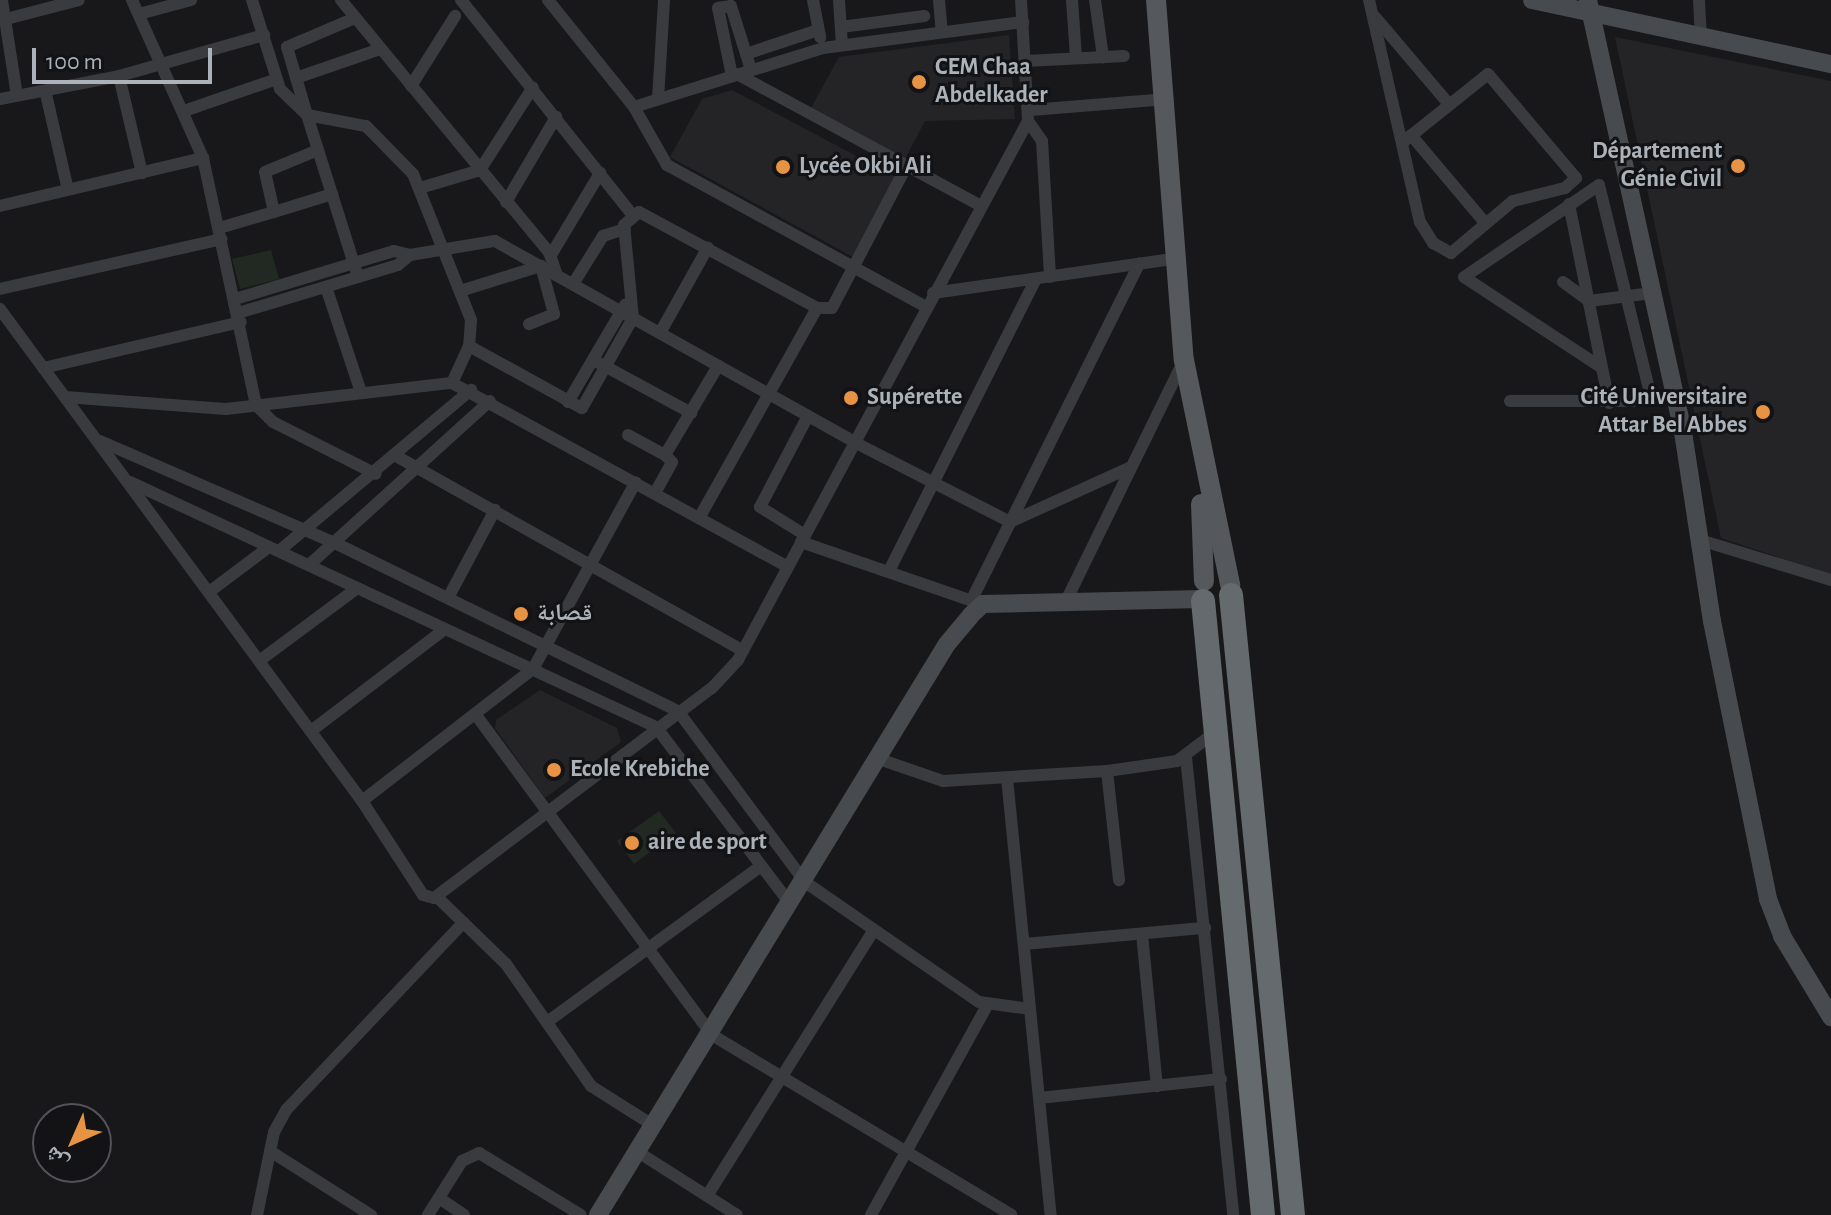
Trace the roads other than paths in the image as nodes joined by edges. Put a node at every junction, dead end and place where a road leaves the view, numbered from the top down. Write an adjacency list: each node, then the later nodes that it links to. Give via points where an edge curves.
1 (2, 0): 27 (street)
2 (79, 0): 27 (street)
3 (132, 0): 22 (street)
4 (191, 0): 22 (street)
5 (252, 0): 33 (street)
6 (341, 0): 26 (street)
7 (461, 0): 51 (street)
8 (548, 0): 58 (street)
9 (664, 0): 55 (street)
10 (813, 0): 30 (street)
11 (839, 0): 29 (street)
12 (923, 0): 25 (street)
13 (939, 0): 31 (street)
14 (1021, 0): 28 (street)
15 (1072, 0): 40 (street)
16 (1095, 0): 41 (street)
17 (1156, 0): 56 (main road)
18 (1369, 0): 23 (street)
19 (1532, 0): 21 (main road)
20 (1699, 0): 34 (street)
21 (1590, 7): 34 (main road); 102 (main road)
22 (139, 14): 44 (street)
23 (1373, 15): 57 (street); 63 (street)
24 (455, 16): 50 (street)
25 (924, 16): 29 (street); 32 (street)
26 (355, 18): 37 (street); 48 (street, via 288,43)
27 (6, 19): 53 (street)
28 (1023, 22): 31 (street); 42 (street)
29 (841, 27): 35 (street)
30 (818, 30): 36 (street); 38 (street)
31 (942, 32): 32 (street)
32 (925, 34): 35 (street)
33 (264, 35): 44 (street); 49 (street)
34 (1701, 37): 43 (main road)
35 (842, 45): 36 (street)
36 (823, 48): 45 (street)
37 (380, 49): 48 (street); 50 (street)
38 (746, 54): 45 (street); 46 (street, via 730,5 718,8)
39 (1124, 56): 41 (street)
40 (1076, 57): 41 (street); 42 (street)
41 (1103, 57)
42 (1026, 61): 61 (street)
43 (1831, 64)
44 (164, 65): 47 (street); 59 (street)
45 (751, 70): 46 (street)
46 (734, 75): 55 (street); 66 (street)
47 (119, 76): 52 (street); 68 (street)
48 (296, 78): 60 (street)
49 (277, 79): 59 (street); 60 (street, via 286,98)
50 (411, 86): 67 (street)
51 (533, 87): 62 (street); 67 (street)
52 (46, 94): 53 (street); 71 (street)
53 (17, 96): 54 (street)
54 (0, 99)
55 (658, 99): 58 (street)
56 (1168, 99): 61 (street); 86 (main road)
57 (1448, 103): 63 (street); 79 (street, via 1490,75 1575,174 1571,185 1513,201)
58 (634, 107): 90 (street, via 674,170)
59 (184, 111): 65 (street)
60 (307, 115): 64 (street); 70 (street, via 366,126 409,168)
61 (1030, 115): 75 (street); 93 (street, via 1042,141)
62 (556, 117): 69 (street); 73 (street)
63 (1407, 139): 79 (street); 79 (street, via 1420,222 1433,243 1451,253)
64 (318, 150): 72 (street); 77 (street, via 264,173)
65 (203, 158): 68 (street); 81 (street)
66 (906, 167): 75 (street); 90 (street)
67 (480, 170): 70 (street); 73 (street)
68 (142, 173): 71 (street)
69 (600, 173): 78 (street); 85 (street)
70 (420, 188): 83 (street)
71 (68, 190): 76 (street)
72 (332, 194): 77 (street); 87 (street)
73 (506, 202): 85 (street)
74 (1569, 204): 103 (street, via 1603,187); 107 (street); 122 (street, via 1464,279)
75 (979, 205): 101 (street)
76 (0, 206)
77 (274, 212): 81 (street)
78 (632, 214): 80 (street); 82 (street, via 650,215)
79 (1485, 223)
80 (625, 229): 97 (street, via 603,236); 105 (street)
81 (220, 233): 99 (street); 106 (street)
82 (708, 247): 109 (street); 115 (street)
83 (440, 249): 84 (street); 89 (street, via 495,241); 100 (street)
84 (410, 255): 87 (street, via 394,251); 92 (street)
85 (551, 255): 91 (street)
86 (1178, 258): 88 (street); 118 (main road)
87 (354, 263): 92 (street); 96 (street)
88 (1139, 264): 93 (street); 150 (street)
89 (541, 266): 91 (street); 100 (street); 114 (street, via 554,314)
90 (853, 268): 108 (street); 109 (street, via 830,311)
91 (557, 275): 97 (street)
92 (358, 277): 98 (street)
93 (1050, 277): 94 (street)
94 (1036, 279): 101 (street); 146 (street)
95 (1563, 282): 107 (street)
96 (291, 283): 104 (street); 106 (street)
97 (573, 284): 111 (street)
98 (326, 287): 104 (street); 125 (street)
99 (0, 289)
100 (460, 291): 116 (street, via 471,320)
101 (933, 293): 108 (street)
102 (1652, 293): 103 (street); 153 (main road)
103 (1629, 294): 107 (street); 131 (street, via 1652,400)
104 (294, 296): 112 (street)
105 (633, 298): 111 (street); 113 (street)
106 (235, 299): 112 (street)
107 (1589, 301): 122 (street)
108 (926, 307): 137 (street)
109 (817, 308): 126 (street)
110 (0, 309): 121 (street)
111 (620, 311): 113 (street); 117 (street)
112 (240, 318): 121 (street); 132 (street)
113 (633, 318): 115 (street); 119 (street)
114 (529, 324)
115 (660, 333): 120 (street)
116 (469, 346): 123 (street); 130 (street)
117 (592, 359): 119 (street); 130 (street)
118 (1184, 360): 140 (main road); 141 (street)
119 (605, 366): 130 (street, via 582,408); 133 (street)
120 (718, 366): 126 (street); 133 (street)
121 (43, 368): 127 (street)
122 (1602, 368): 131 (street)
123 (452, 383): 124 (street); 125 (street)
124 (471, 390): 128 (street); 139 (street)
125 (361, 392): 132 (street)
126 (769, 394): 134 (street); 149 (street)
127 (65, 397): 132 (street, via 182,409); 136 (street)
128 (490, 401): 142 (street); 145 (street)
129 (1510, 401): 131 (street)
130 (568, 402)
131 (1609, 403)
132 (256, 405): 143 (street, via 273,422)
133 (691, 413): 138 (street)
134 (808, 416): 137 (street); 152 (street, via 760,507)
135 (628, 435): 138 (street)
136 (97, 439): 144 (street); 151 (street)
137 (854, 442): 146 (street); 152 (street)
138 (665, 455): 147 (street, via 672,462)
139 (396, 456): 142 (street); 143 (street)
140 (1199, 456): 162 (main road); 164 (main road)
141 (1131, 467): 150 (street); 167 (street)
142 (419, 468): 148 (street); 154 (street)
143 (376, 474): 151 (street)
144 (127, 481): 155 (street); 163 (street)
145 (636, 482): 147 (street); 156 (street)
146 (934, 485): 150 (street); 159 (street)
147 (655, 493): 149 (street)
148 (495, 510): 156 (street); 165 (street)
149 (699, 518): 158 (street)
150 (1010, 522): 166 (street)
151 (306, 530): 154 (street); 155 (street)
152 (803, 539): 158 (street); 159 (street)
153 (1700, 540): 160 (street); 197 (main road, via 1768,899 1782,936)
154 (335, 543): 157 (street); 165 (street)
155 (274, 549): 157 (street); 163 (street)
156 (592, 564): 169 (street); 170 (street)
157 (309, 565): 161 (street)
158 (788, 567): 170 (street)
159 (889, 571): 166 (street)
160 (1831, 580)
161 (356, 589): 168 (street); 171 (street)
162 (1230, 590): 164 (main road, via 1217,607); 222 (highway)
163 (209, 592): 171 (street)
164 (1203, 592): 167 (main road, via 1177,599); 176 (highway)
165 (448, 598): 169 (street)
166 (977, 603): 167 (main road); 179 (main road)
167 (1064, 605)
168 (445, 629): 172 (street); 177 (street)
169 (548, 644): 172 (street); 173 (street)
170 (743, 651): 173 (street, via 716,685)
171 (259, 661): 177 (street)
172 (533, 669): 174 (street); 175 (street)
173 (678, 711): 175 (street); 186 (street)
174 (476, 715): 182 (street); 183 (street)
175 (656, 727): 183 (street); 184 (street)
176 (1216, 730): 178 (street); 221 (highway)
177 (311, 731): 182 (street)
178 (1186, 757): 180 (street); 190 (street)
179 (879, 759): 181 (street, via 929,779); 186 (main road)
180 (1107, 771): 181 (street); 185 (street)
181 (1007, 778): 193 (street)
182 (362, 801): 187 (street, via 423,895)
183 (547, 811): 187 (street); 194 (street)
184 (761, 866): 188 (street); 194 (street)
185 (1119, 880)
186 (805, 882): 188 (main road); 191 (street)
187 (437, 897): 189 (street)
188 (791, 905): 199 (main road)
189 (464, 922): 198 (street, via 506,964); 205 (street, via 287,1109)
190 (1205, 928): 192 (street); 200 (street)
191 (874, 930): 195 (street); 201 (street)
192 (1142, 934): 193 (street); 202 (street)
193 (1024, 944): 196 (street)
194 (648, 948): 198 (street); 199 (street)
195 (987, 1006): 196 (street); 207 (street)
196 (1030, 1009): 203 (street)
197 (1831, 1017)
198 (547, 1022): 204 (street, via 597,1093)
199 (712, 1035): 201 (street); 204 (main road)
200 (1221, 1079): 202 (street); 220 (street)
201 (781, 1080): 207 (street); 208 (street)
202 (1157, 1086): 203 (street)
203 (1039, 1098): 219 (street)
204 (654, 1126): 206 (main road)
205 (270, 1151): 210 (street); 211 (street)
206 (638, 1152): 208 (street); 215 (main road)
207 (906, 1156): 217 (street); 218 (street)
208 (707, 1196): 216 (street)
209 (439, 1198): 212 (street); 213 (street); 214 (street, via 465,1158 479,1153)
210 (257, 1215)
211 (371, 1215)
212 (428, 1215)
213 (464, 1215)
214 (581, 1215)
215 (598, 1215)
216 (737, 1215)
217 (871, 1215)
218 (1010, 1215)
219 (1051, 1215)
220 (1233, 1215)
221 (1263, 1215)
222 (1293, 1215)

